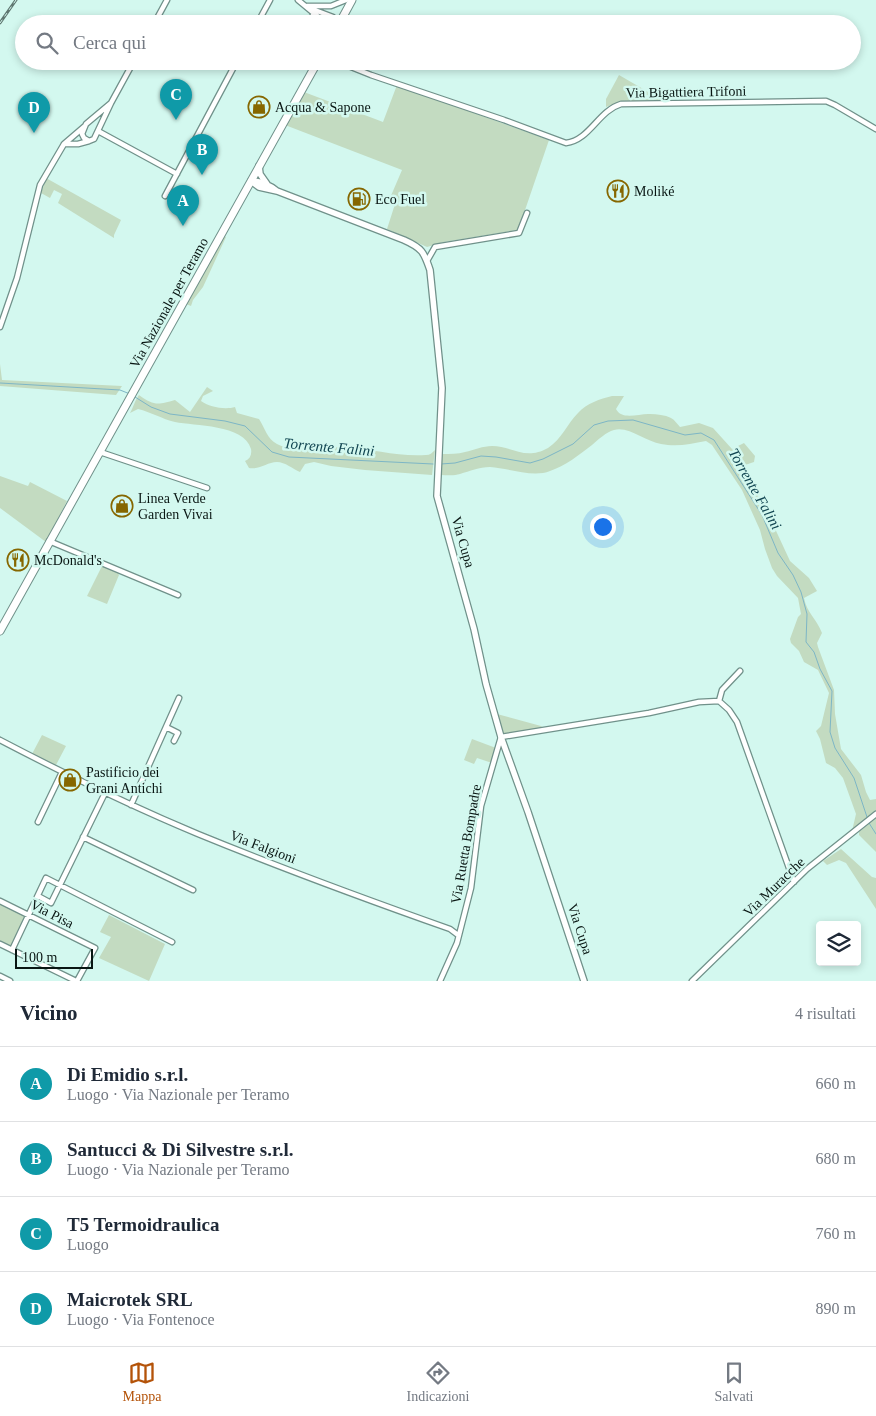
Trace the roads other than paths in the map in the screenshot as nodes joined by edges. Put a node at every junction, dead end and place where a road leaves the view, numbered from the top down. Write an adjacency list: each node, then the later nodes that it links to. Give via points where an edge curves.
1 (165, 0): 7 (street)
2 (270, 0): 8 (street)
3 (298, 0): 6 (street)
4 (346, 0): 6 (street, via 331,6)
5 (352, 0): 12 (main road)
6 (306, 6): 9 (street); 10 (street); 11 (street)
7 (158, 15)
8 (262, 15)
9 (312, 15)
10 (317, 15)
11 (328, 15)
12 (343, 15)
13 (129, 70): 17 (street)
14 (232, 70): 24 (street)
15 (313, 70): 23 (main road, Via Nazionale per Teramo)
16 (358, 70): 19 (street, Via Bigattiera Trifoni, via 566,143 579,138 612,107 621,104 826,101)
17 (111, 102): 18 (street); 20 (street)
18 (86, 124): 21 (street, via 82,134); 22 (street)
19 (876, 129)
20 (98, 131): 21 (street); 24 (street)
21 (89, 141): 22 (street)
22 (64, 144): 31 (street, via 40,185 17,278)
23 (259, 166): 25 (main road, Via Nazionale per Teramo); 26 (street)
24 (177, 174): 27 (street)
25 (251, 181): 26 (street, Via Cupa); 28 (main road, Via Nazionale per Teramo)
26 (266, 187): 28 (street, via 251,190); 30 (street, Via Cupa, via 418,246)
27 (165, 196)
28 (242, 198): 32 (main road, Via Nazionale per Teramo)
29 (527, 213): 30 (street, via 519,233 435,247)
30 (427, 262): 41 (street, Via Cupa, via 442,388 437,496)
31 (0, 327)
32 (100, 452): 33 (street); 34 (main road, Via Nazionale per Teramo)
33 (206, 488)
34 (50, 542): 35 (street); 36 (main road, Via Nazionale per Teramo)
35 (178, 595)
36 (0, 632)
37 (740, 671): 39 (street, via 722,690)
38 (179, 698): 40 (street)
39 (719, 701): 41 (street); 50 (street, via 737,722)
40 (166, 728): 43 (street, via 178,733); 46 (street)
41 (501, 737): 56 (street, Via Ruetta Bompadre, via 481,806 471,888); 64 (street, Via Cupa)
42 (0, 740): 44 (street, Via Falgioni)
43 (174, 741)
44 (62, 772): 45 (street, Via Falgioni); 48 (street)
45 (105, 793): 46 (street, Via Falgioni); 49 (street)
46 (131, 805): 56 (street, Via Falgioni, via 333,887 450,929)
47 (876, 814): 50 (street, Via Muracche)
48 (38, 822)
49 (83, 837): 51 (street); 52 (street)
50 (794, 882): 65 (street, Via Muracche)
51 (60, 884): 53 (street, via 46,878); 53 (street, via 51,903); 57 (street)
52 (193, 890)
53 (38, 896): 55 (street)
54 (0, 901): 55 (street, Via Pisa)
55 (29, 914): 59 (street); 62 (street, Via Pisa, via 94,948)
56 (458, 935): 63 (street, Via Ruetta Bompadre)
57 (172, 942)
58 (0, 944): 59 (street)
59 (12, 950): 62 (street)
60 (0, 976): 61 (street)
61 (10, 981)
62 (77, 981)
63 (440, 981)
64 (584, 981)
65 (692, 981)

